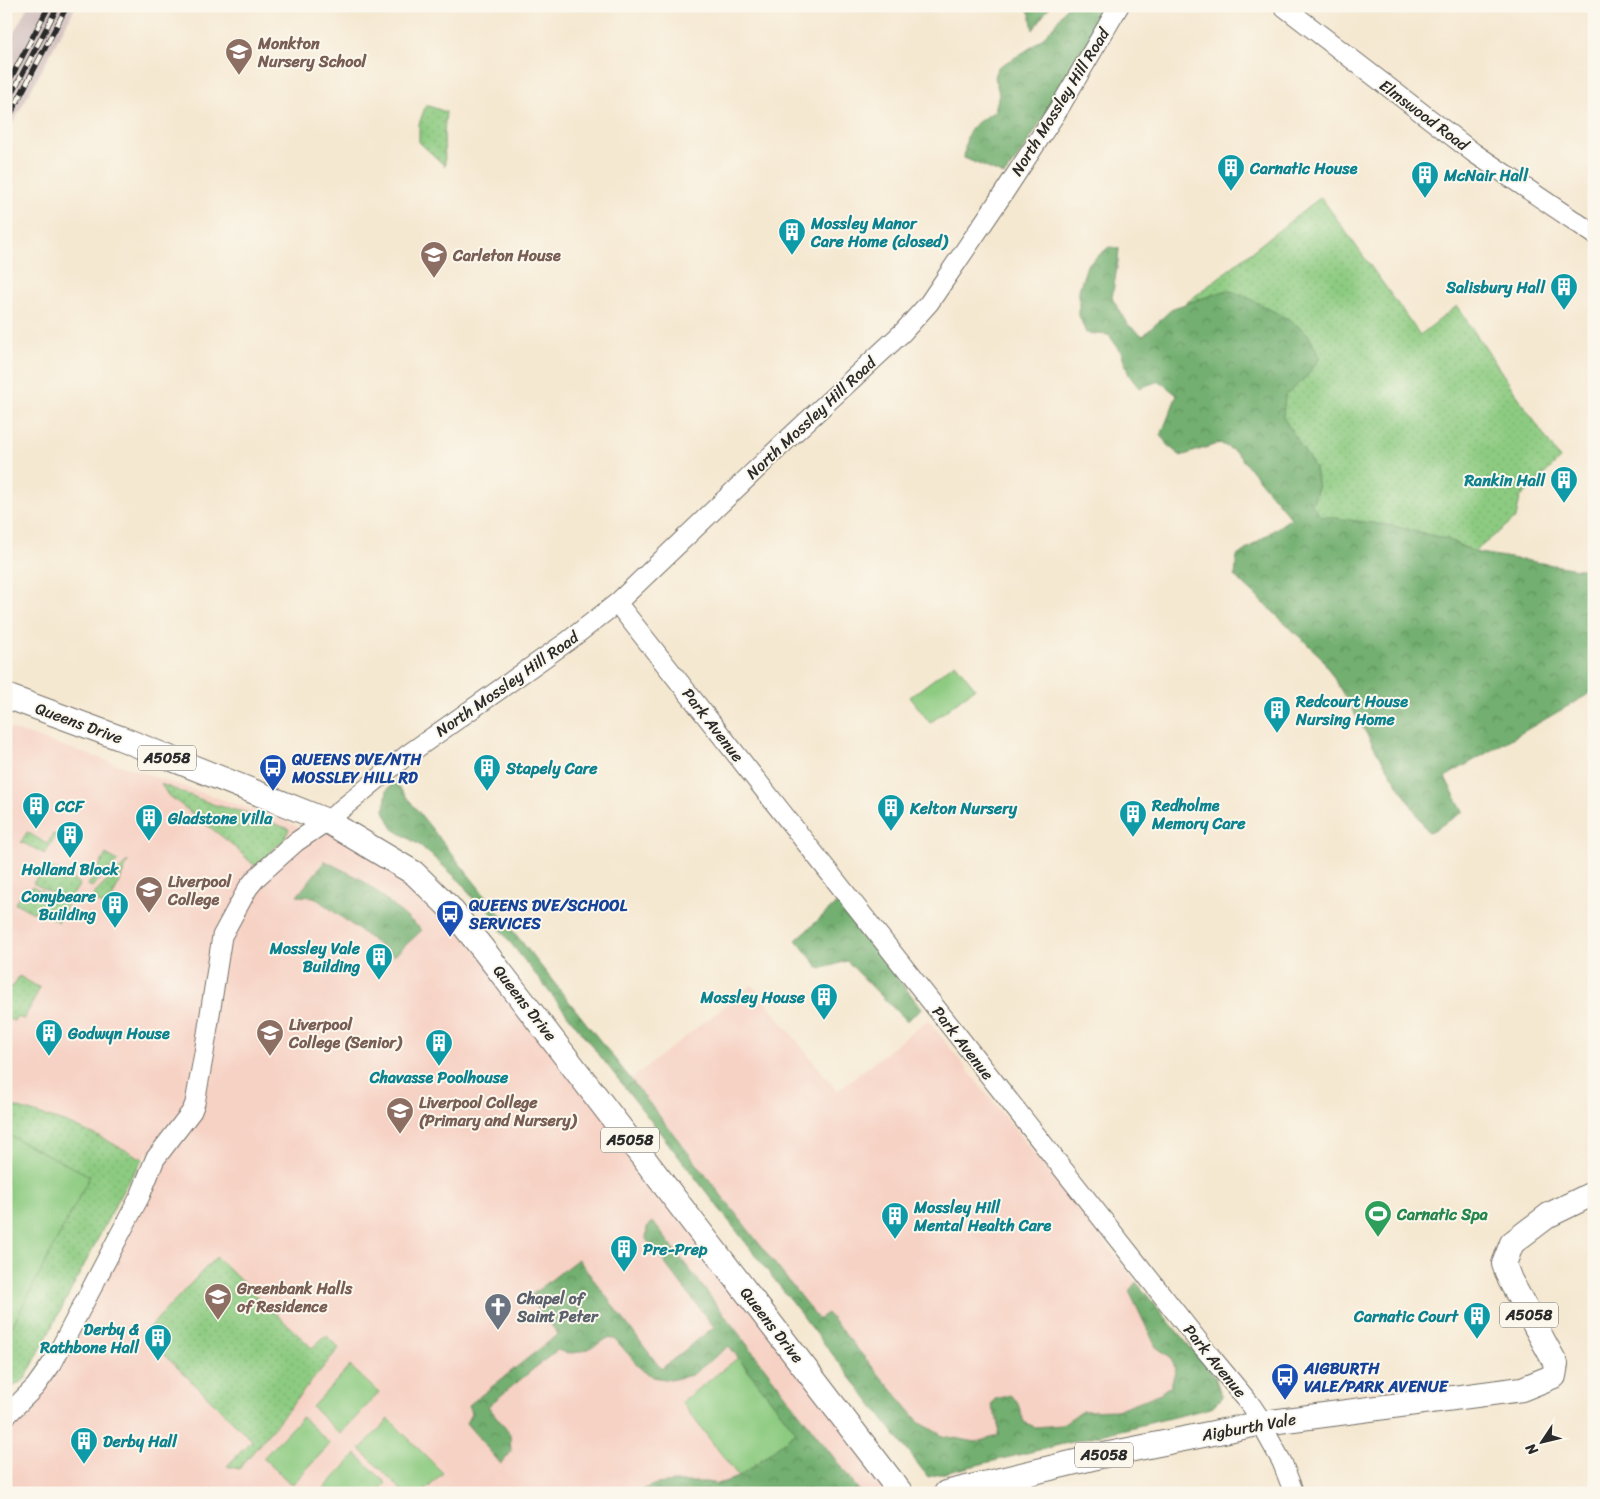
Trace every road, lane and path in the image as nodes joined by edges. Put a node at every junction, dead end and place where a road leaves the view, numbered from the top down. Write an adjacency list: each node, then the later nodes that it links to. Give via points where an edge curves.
1 (1118, 6): 4 (street, North Mossley Hill Road, via 1058,110 930,303)
2 (1283, 6): 3 (street, Elmswood Road, via 1474,153)
3 (1594, 234)
4 (617, 603): 6 (street, North Mossley Hill Road, via 407,755); 9 (street, Park Avenue)
5 (6, 696): 6 (main road, Queens Drive / A5058)
6 (327, 821): 8 (street, North Mossley Hill Road, via 296,842 257,876 238,906 222,936 192,1111 155,1159 140,1196 53,1362 35,1387); 10 (main road, Queens Drive / A5058, via 414,873 449,908)
7 (1594, 1193): 9 (main road, Aigburth Vale / A5058, via 1549,1215 1512,1243 1504,1264 1556,1364 1554,1376 1522,1389)
8 (6, 1416)
9 (1263, 1423): 11 (main road, Aigburth Vale / A5058, via 1109,1454); 12 (street, Park Avenue)
10 (901, 1493)
11 (946, 1493)
12 (1294, 1493)

